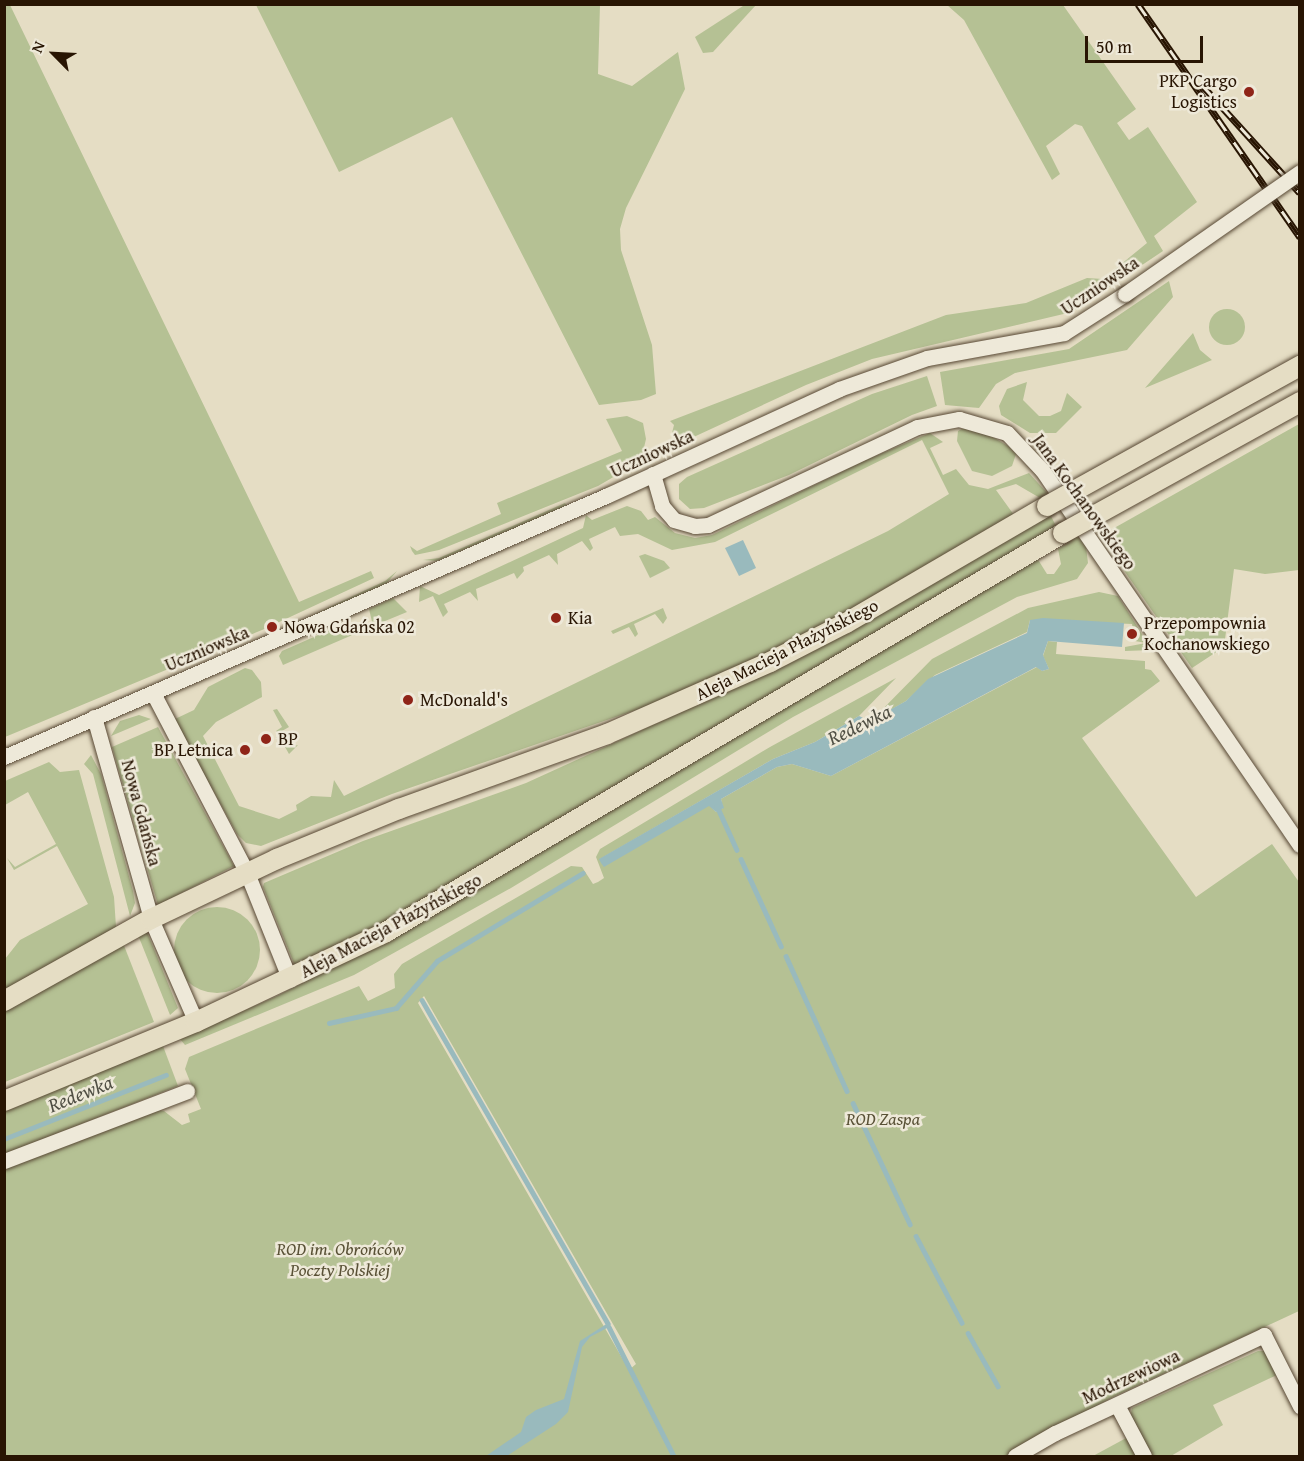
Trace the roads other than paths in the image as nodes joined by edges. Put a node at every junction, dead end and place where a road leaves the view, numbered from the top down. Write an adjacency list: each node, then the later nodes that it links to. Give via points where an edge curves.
1 (1299, 172): 4 (street, Uczniowska, bridge, via 1064,333 927,358 883,371)
2 (1299, 366): 9 (main road, Aleja Macieja Płażyńskiego, bridge, via 846,623 695,697 399,809)
3 (1299, 402): 11 (main road, Aleja Macieja Płażyńskiego, bridge, via 1064,533 507,863 386,932)
4 (653, 474): 5 (street, Uczniowska); 8 (street, Jana Kochanowskiego, via 662,506 674,520 708,525 917,427 959,419 986,423 1006,433 1042,470)
5 (153, 693): 6 (street, Uczniowska); 9 (street)
6 (94, 717): 7 (street, Uczniowska); 10 (street, Nowa Gdańska)
7 (4, 757)
8 (1299, 845)
9 (247, 873): 10 (main road, Aleja Macieja Płażyńskiego); 11 (street, Aleja Macieja Płażyńskiego)
10 (151, 919): 12 (main road, Aleja Macieja Płażyńskiego); 13 (street)
11 (290, 980): 13 (main road, Aleja Macieja Płażyńskiego)
12 (4, 1001)
13 (196, 1022): 15 (main road, Aleja Macieja Płażyńskiego)
14 (187, 1091): 16 (street)
15 (4, 1101)
16 (4, 1161)
17 (1117, 1405): 18 (street, Modrzewiowa, via 1264,1335); 19 (street, Modrzewiowa); 20 (street)
18 (1299, 1406)
19 (1016, 1456)
20 (1144, 1456)

